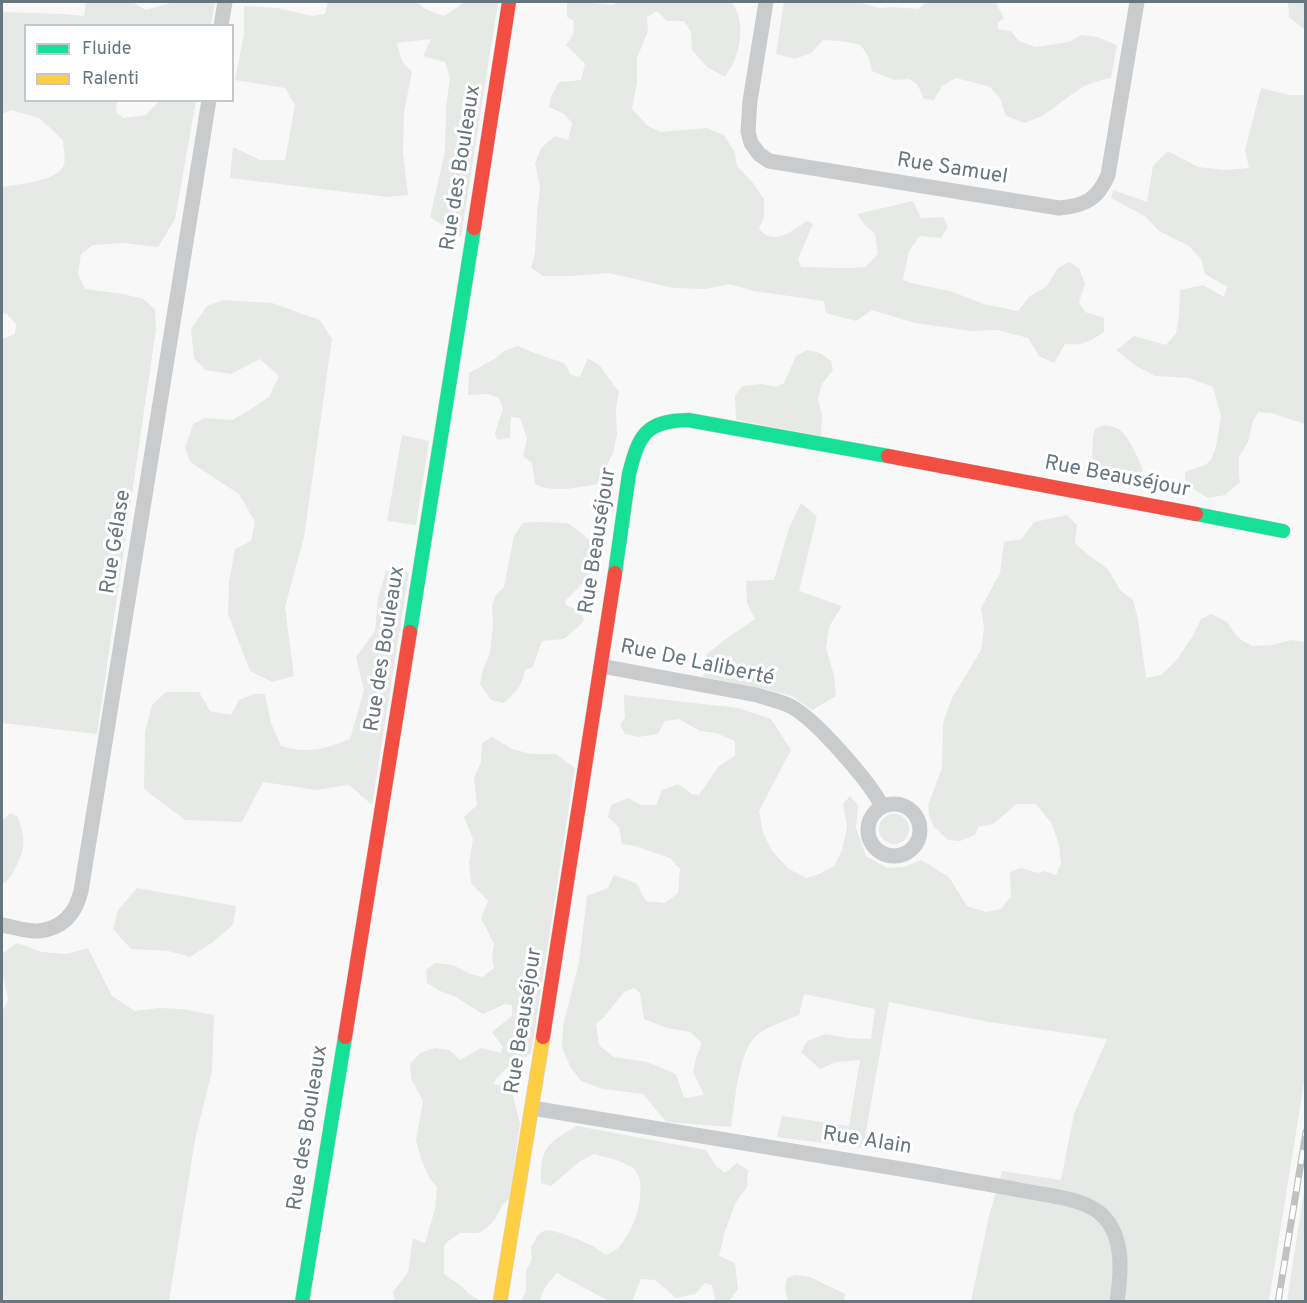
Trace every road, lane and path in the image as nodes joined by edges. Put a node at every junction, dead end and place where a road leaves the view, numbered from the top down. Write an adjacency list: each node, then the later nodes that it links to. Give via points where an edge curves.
1 (225, 2): 5 (street)
2 (509, 2): 12 (street, Rue des Bouleaux)
3 (766, 2): 4 (street, Rue Samuel, via 748,119 751,143 759,154 782,164 1059,208 1084,203 1103,187)
4 (1137, 2)
5 (221, 24)
6 (209, 102): 10 (street, Rue Gélase, via 78,904 71,915 51,928 38,931)
7 (1283, 531): 8 (street, Rue Beauséjour, via 697,422 665,422 645,432 634,454)
8 (601, 666): 9 (street, Rue De Laliberté, via 757,695 792,707 843,755); 11 (street, Rue Beauséjour)
9 (882, 806)
10 (2, 925)
11 (532, 1108): 13 (street, Rue Beauséjour); 14 (street, Rue Alain, via 1070,1200 1102,1214 1111,1226 1121,1269)
12 (302, 1302)
13 (500, 1302)
14 (1117, 1302)

